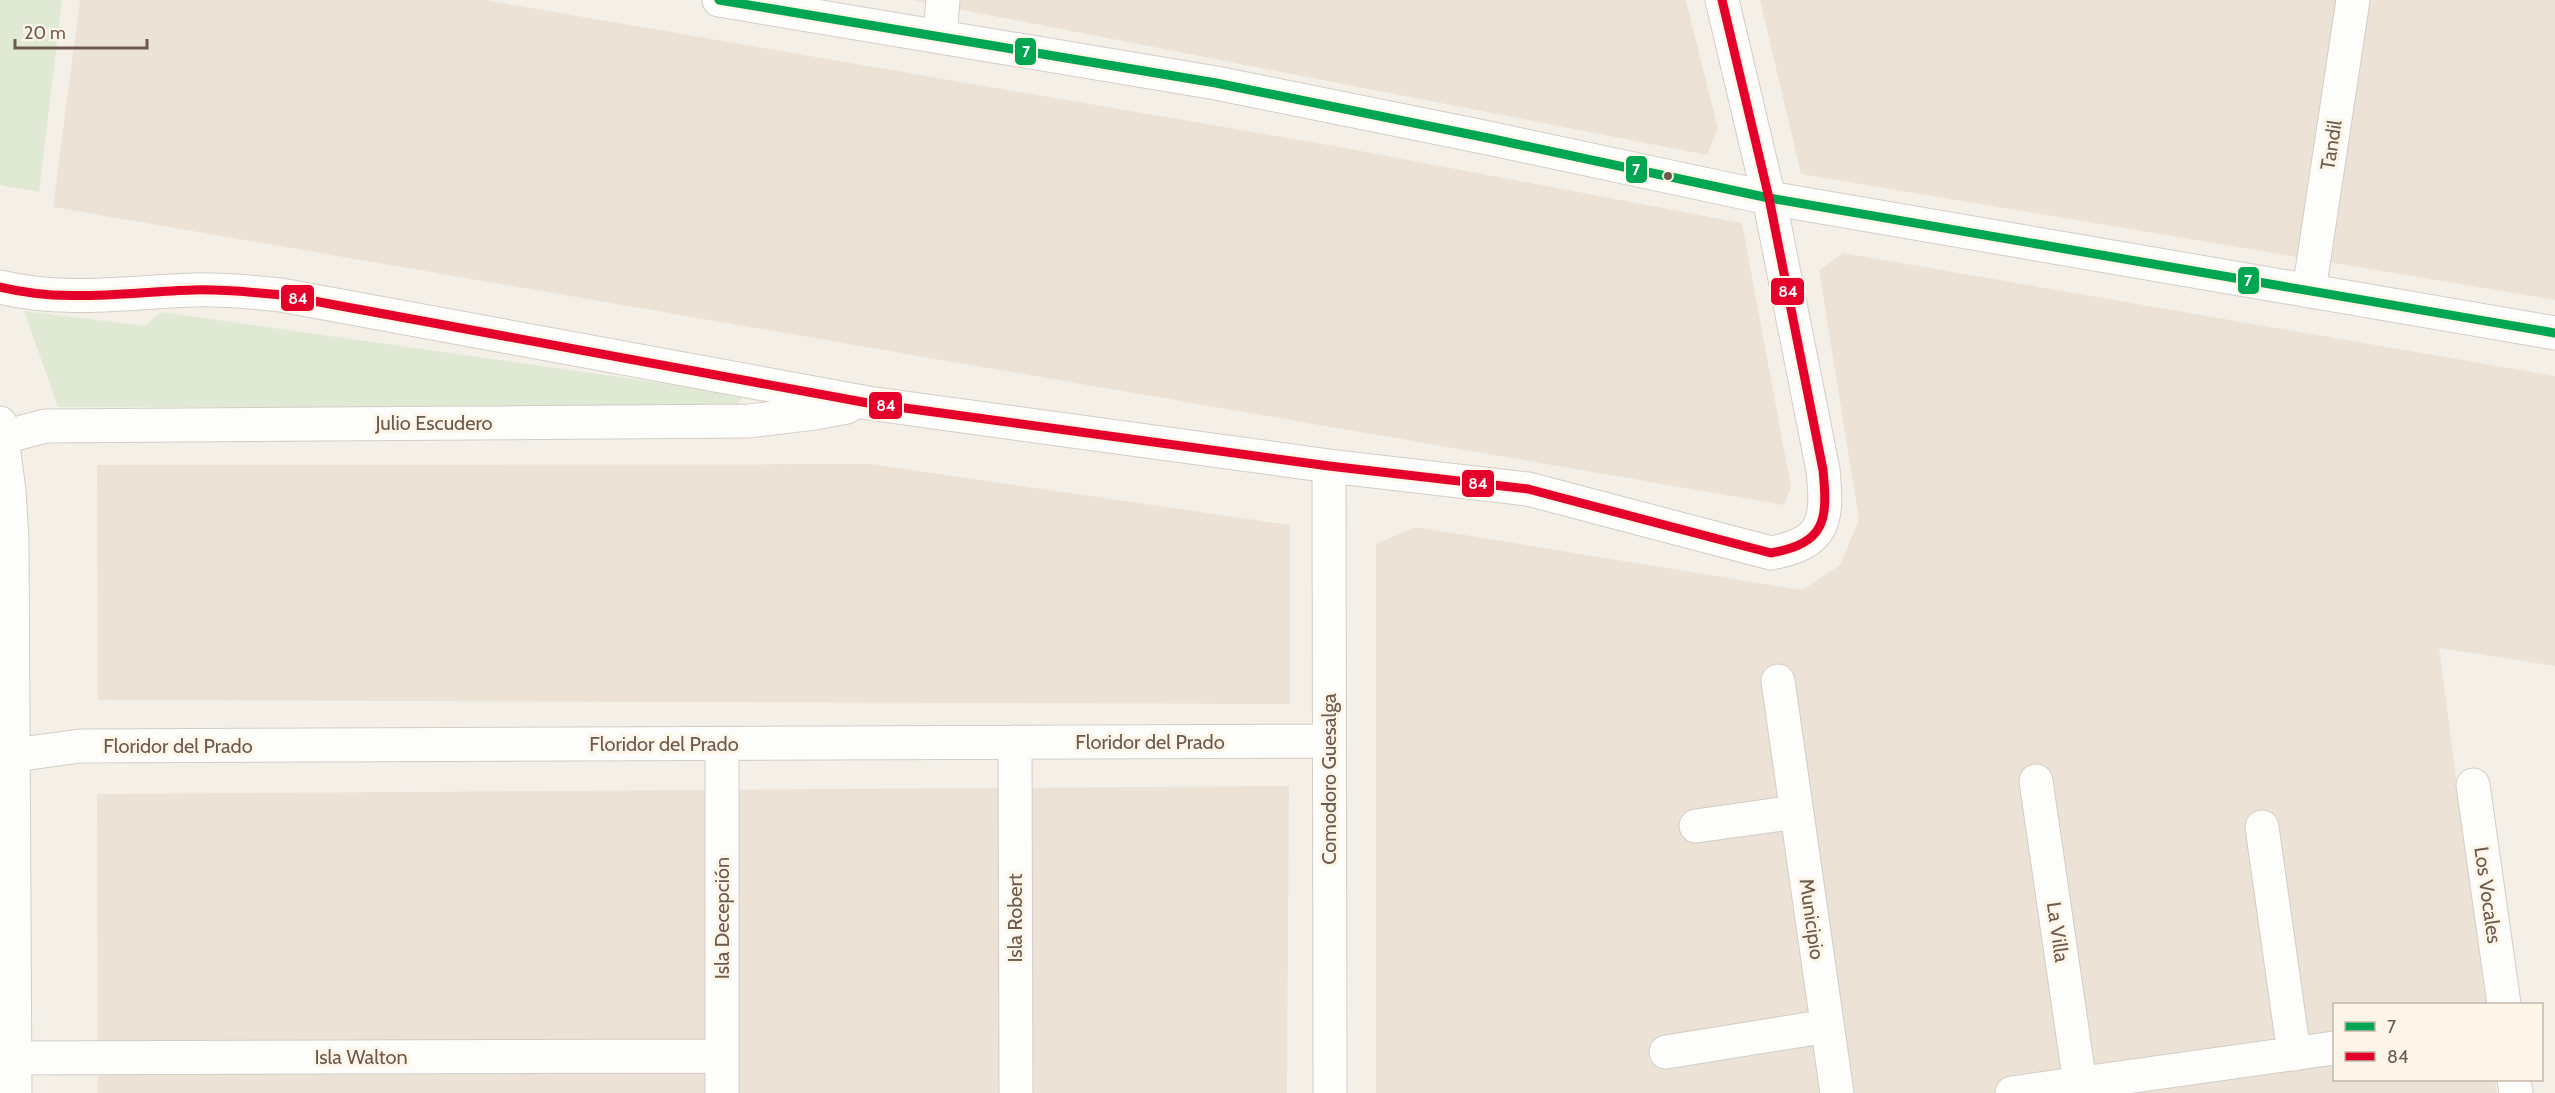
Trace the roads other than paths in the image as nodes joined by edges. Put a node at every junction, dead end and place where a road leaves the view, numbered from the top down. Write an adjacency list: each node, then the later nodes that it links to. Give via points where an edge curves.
1 (719, 0): 5 (street)
2 (943, 0): 5 (street)
3 (1722, 0): 6 (street)
4 (2353, 0): 8 (street, Tandil)
5 (940, 35): 6 (street, via 1227,86)
6 (1769, 198): 8 (street); 12 (street, via 1823,470 1826,498 1822,523 1810,540 1794,549 1771,553 1528,489)
7 (0, 287): 10 (street, via 38,294 97,297 192,290 281,295)
8 (2309, 291): 9 (street)
9 (2555, 333)
10 (868, 403): 11 (street, Julio Escudero, via 749,421 45,426); 12 (street)
11 (1, 433): 17 (street, via 12,538)
12 (1329, 466): 14 (street, Comodoro Guesalga)
13 (1778, 681): 20 (street, Municipio)
14 (1329, 741): 15 (street, Floridor del Prado); 34 (street, Comodoro Guesalga)
15 (1015, 742): 16 (street, Floridor del Prado); 33 (street, Isla Robert)
16 (722, 744): 17 (street, Floridor del Prado, via 80,746); 28 (street, Isla Decepción)
17 (7, 756): 29 (street)
18 (2036, 781): 30 (street, La Villa)
19 (2473, 785): 23 (street, Los Vocales)
20 (1796, 812): 21 (street); 24 (street, Municipio)
21 (1696, 826)
22 (2262, 827): 27 (street)
23 (2504, 1003)
24 (1827, 1026): 26 (street); 35 (street, Municipio)
25 (2333, 1048): 27 (street)
26 (1666, 1052)
27 (2294, 1054): 30 (street)
28 (722, 1056): 29 (street, Isla Walton); 32 (street, Isla Decepción)
29 (7, 1058): 31 (street)
30 (2080, 1084): 36 (street)
31 (15, 1093)
32 (722, 1093)
33 (1016, 1093)
34 (1330, 1093)
35 (1837, 1093)
36 (2012, 1093)

